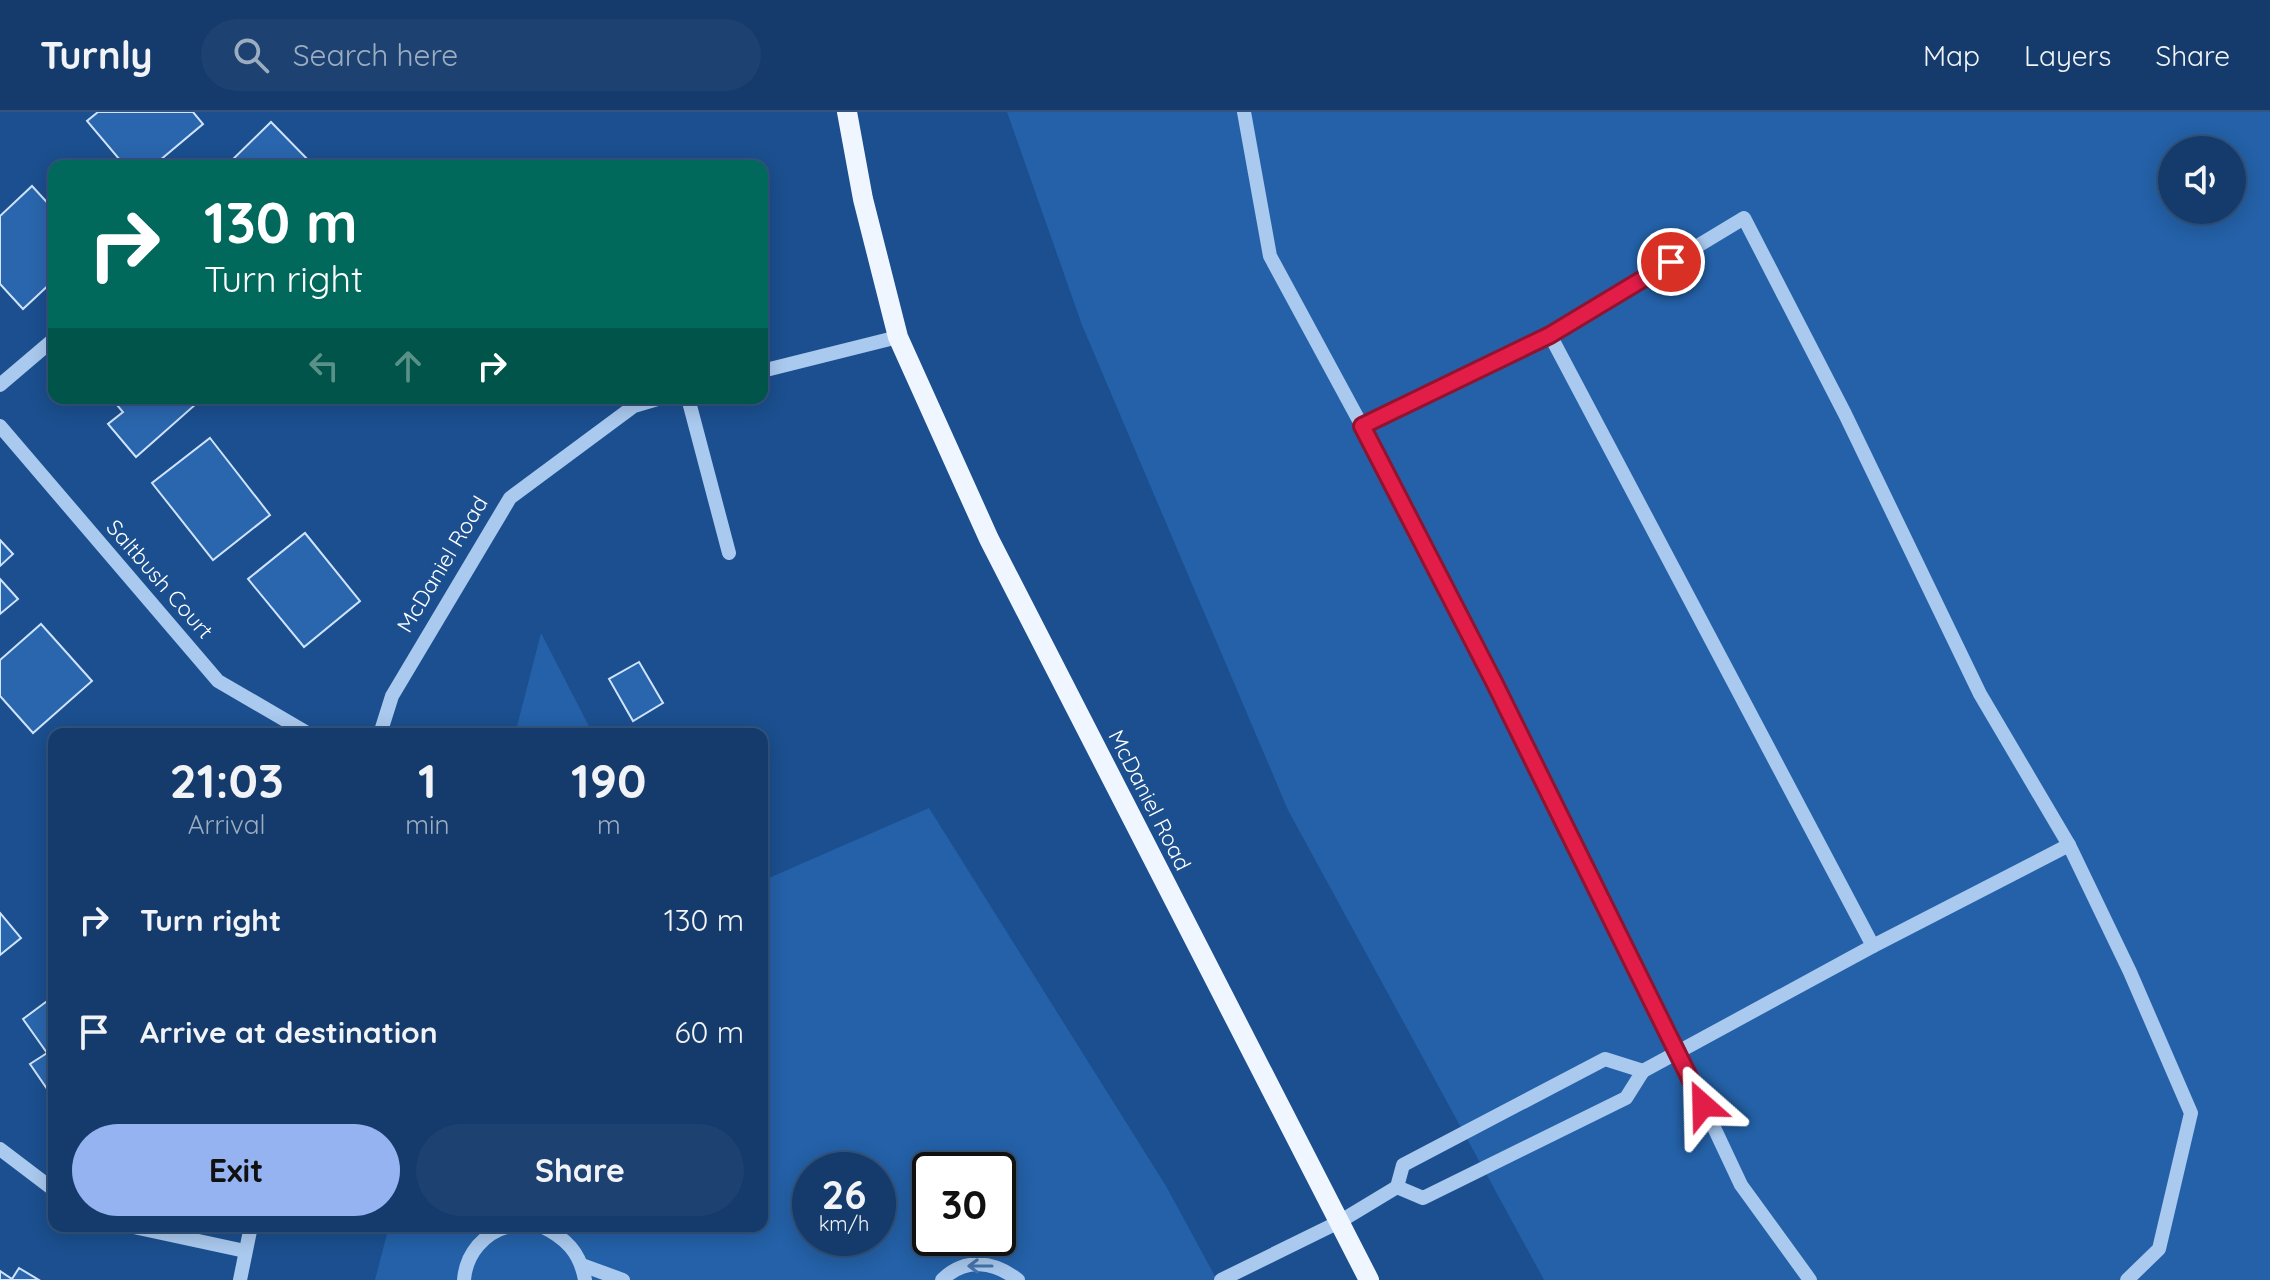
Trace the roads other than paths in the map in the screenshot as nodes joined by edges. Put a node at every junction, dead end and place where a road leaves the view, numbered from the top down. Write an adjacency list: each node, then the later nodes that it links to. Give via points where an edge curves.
1 (847, 112): 4 (main road, McDaniel Road)
2 (1244, 112): 11 (street, via 1270,256)
3 (1550, 335): 11 (street); 15 (street, via 1744,218 1980,694); 16 (street)
4 (898, 337): 6 (street); 22 (main road, McDaniel Road, via 989,539)
5 (48, 344): 7 (street)
6 (768, 370)
7 (0, 385)
8 (641, 404): 14 (street, McDaniel Road, via 510,498 392,696)
9 (690, 404): 12 (street)
10 (0, 426): 13 (street, Saltbush Court, via 218,681)
11 (1362, 426): 17 (street)
12 (729, 553)
13 (299, 728)
14 (382, 728)
15 (2069, 845): 16 (street); 37 (street, via 2191,1113 2159,1249)
16 (1873, 946): 17 (street)
17 (1678, 1051): 18 (street); 36 (street, via 1741,1185)
18 (1643, 1071): 21 (street, via 1626,1098 1423,1198); 21 (street, via 1605,1059 1403,1165)
19 (0, 1149): 20 (street)
20 (48, 1185)
21 (1397, 1187): 22 (street)
22 (1339, 1222): 34 (street); 35 (main road, McDaniel Road)
23 (157, 1232): 27 (street)
24 (250, 1232): 27 (street)
25 (494, 1232): 30 (street, via 470,1256)
26 (554, 1232): 28 (street, via 573,1248)
27 (245, 1251): 29 (street)
28 (584, 1272): 31 (street)
29 (240, 1280)
30 (464, 1280)
31 (623, 1280)
32 (942, 1280): 33 (street, one-way to 32, via 1005,1269 973,1263)
33 (1018, 1280)
34 (1221, 1280)
35 (1369, 1280)
36 (1810, 1280)
37 (2127, 1280)

